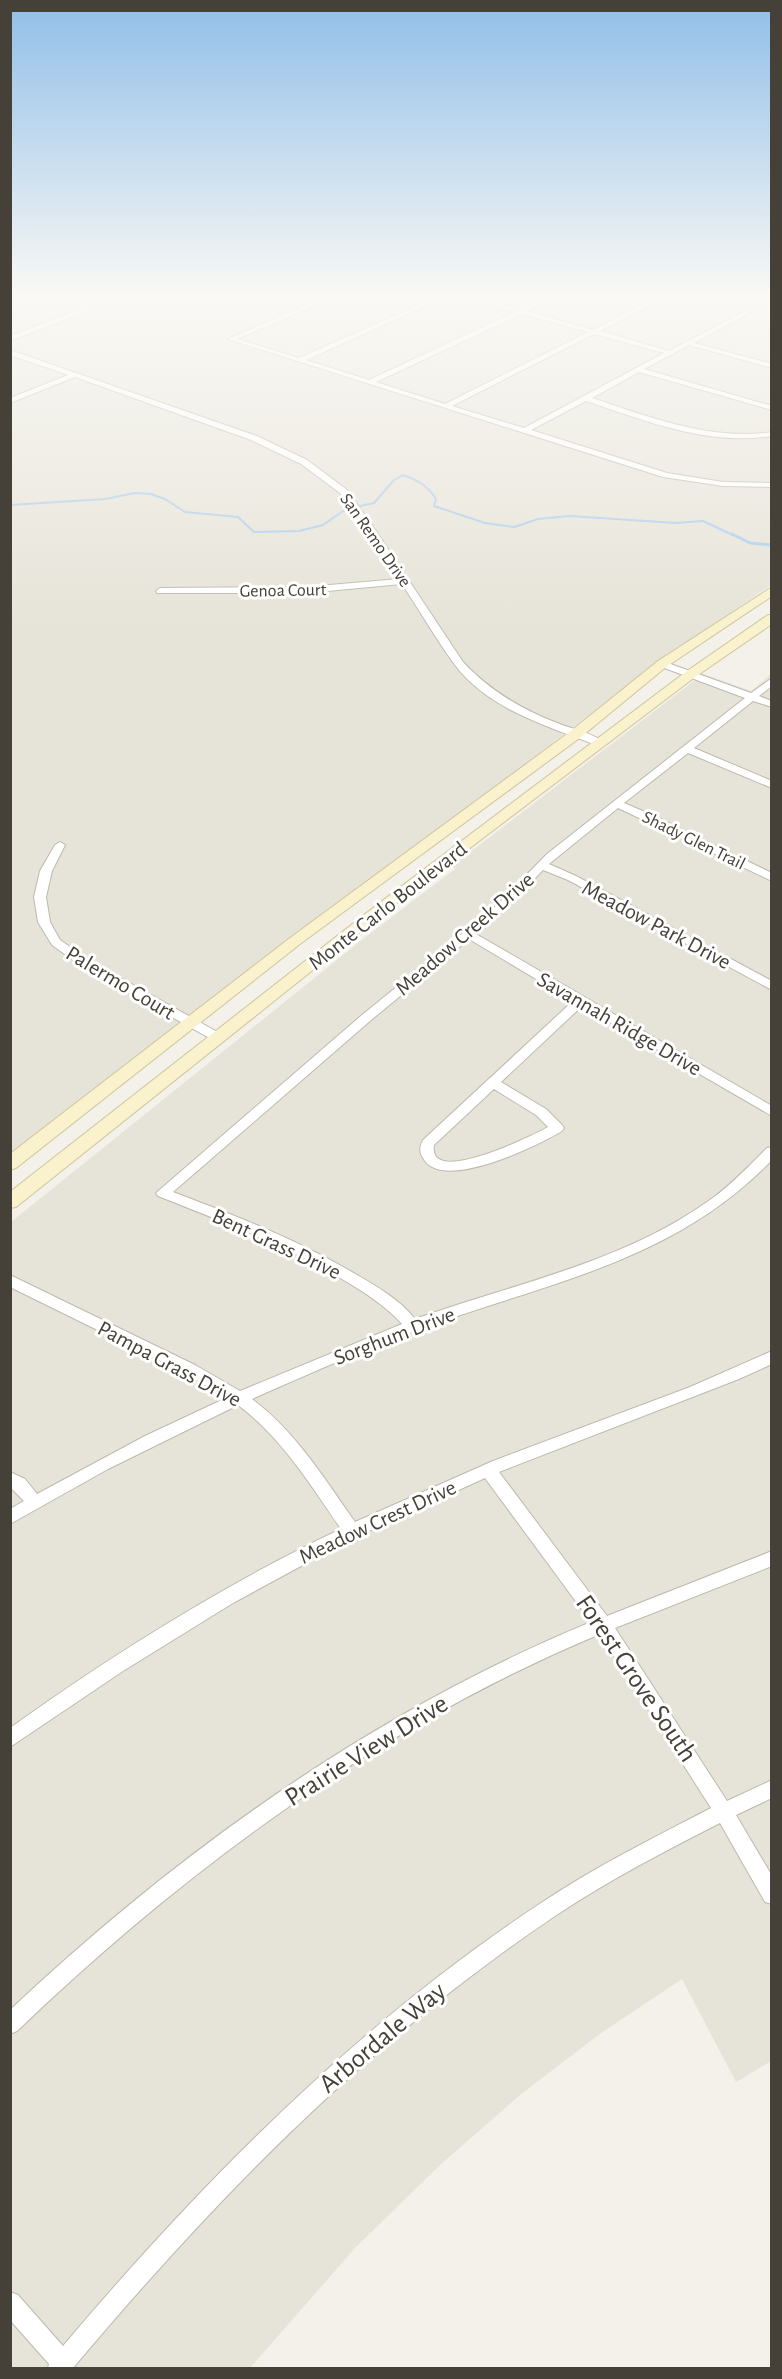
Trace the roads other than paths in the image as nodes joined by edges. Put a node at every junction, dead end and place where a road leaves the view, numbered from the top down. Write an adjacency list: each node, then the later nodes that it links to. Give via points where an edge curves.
1 (162, 408): 8 (street, San Remo Drive, via 282,450 321,473 354,505)
2 (452, 408): 5 (street)
3 (566, 408): 5 (street)
4 (618, 408): 6 (street, via 708,435 743,438)
5 (524, 431): 7 (street, via 676,477 723,484)
6 (771, 434)
7 (771, 485)
8 (405, 581): 10 (street, Genoa Court, via 315,590); 17 (street, San Remo Drive, via 459,664 483,688 509,706)
9 (771, 590): 12 (main road, Monte Carlo Boulevard)
10 (160, 591)
11 (771, 618): 13 (main road, Monte Carlo Boulevard)
12 (662, 664): 13 (street); 17 (main road, Monte Carlo Boulevard)
13 (691, 674): 15 (street); 18 (main road, Monte Carlo Boulevard)
14 (771, 681): 15 (street, Meadow Creek Drive)
15 (752, 697): 16 (street); 19 (street, Meadow Creek Drive)
16 (771, 704)
17 (576, 734): 18 (street, San Remo Drive); 28 (main road, Monte Carlo Boulevard)
18 (600, 743): 29 (main road, Monte Carlo Boulevard)
19 (686, 748): 20 (street); 21 (street, Meadow Creek Drive)
20 (771, 785)
21 (616, 804): 23 (street, Meadow Creek Drive); 24 (street, Shady Glen Trail)
22 (60, 845): 28 (street, Palermo Court, via 46,870 40,897 41,914 51,936 79,960)
23 (541, 865): 25 (street, Meadow Creek Drive, via 499,909); 26 (street, Meadow Park Drive)
24 (771, 878)
25 (468, 934): 27 (street, Savannah Ridge Drive); 34 (street, Meadow Creek Drive)
26 (771, 986)
27 (581, 1000): 30 (street); 31 (street, Savannah Ridge Drive)
28 (190, 1023): 29 (street, Palermo Court); 33 (main road, Monte Carlo Boulevard)
29 (217, 1037): 35 (main road, Monte Carlo Boulevard)
30 (492, 1082): 30 (street, via 428,1143 428,1157 436,1164 462,1166 535,1141 557,1128 541,1112)
31 (771, 1112)
32 (771, 1150): 37 (street, Sorghum Drive, via 728,1193 663,1235 584,1268)
33 (10, 1164)
34 (163, 1192): 37 (street, Bent Grass Drive, via 317,1258 387,1301)
35 (10, 1202)
36 (10, 1280): 39 (street, Pampa Grass Drive, via 190,1369)
37 (412, 1326): 39 (street, Sorghum Drive)
38 (771, 1357): 40 (street, Meadow Crest Drive, via 705,1388)
39 (239, 1398): 42 (street, Sorghum Drive, via 154,1438); 44 (street, Pampa Grass Drive, via 266,1419 301,1458)
40 (488, 1470): 44 (street, Meadow Crest Drive); 46 (street, Forest Grove South)
41 (10, 1478): 42 (street)
42 (35, 1503): 43 (street, Sorghum Drive)
43 (10, 1517)
44 (352, 1531): 47 (street, Meadow Crest Drive, via 181,1625)
45 (771, 1558): 46 (street, Prairie View Drive)
46 (604, 1624): 49 (street, Forest Grove South); 51 (street, Prairie View Drive, via 497,1672 380,1738 258,1817 143,1907)
47 (10, 1739)
48 (771, 1789): 49 (street, Arbordale Way)
49 (724, 1810): 50 (street, Forest Grove South); 53 (street, Arbordale Way, via 551,1907 464,1969 359,2053 277,2127 197,2208)
50 (771, 1895)
51 (10, 2024)
52 (10, 2303): 53 (street)
53 (61, 2366)

